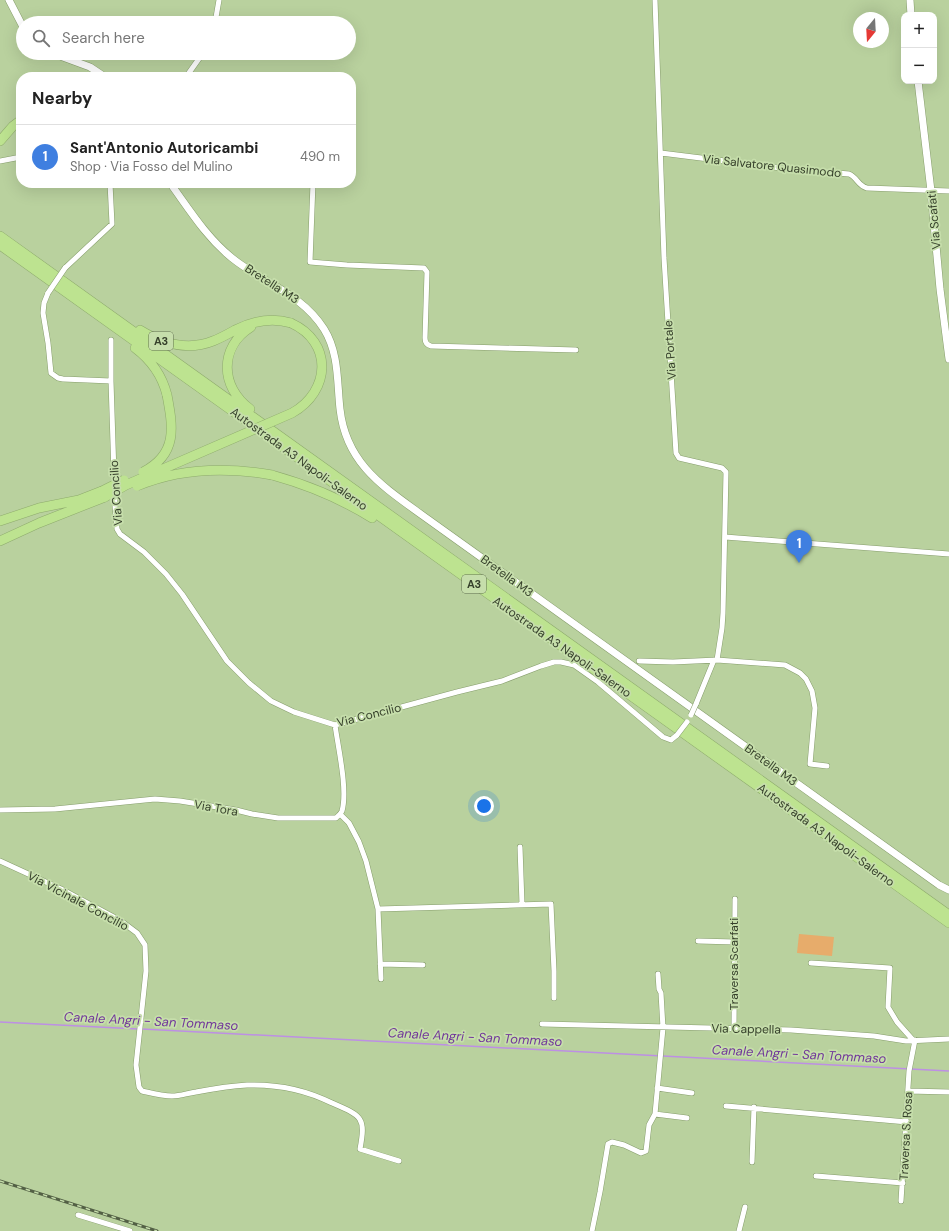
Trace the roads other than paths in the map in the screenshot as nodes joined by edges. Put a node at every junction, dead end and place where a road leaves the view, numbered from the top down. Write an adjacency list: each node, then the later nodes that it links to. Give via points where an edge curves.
1 (9, 0): 6 (street)
2 (219, 0): 7 (street)
3 (655, 0): 15 (street, Via Portale)
4 (910, 0): 5 (street)
5 (911, 12)
6 (17, 16)
7 (216, 16)
8 (72, 60): 10 (street, via 90,66)
9 (198, 60): 11 (street)
10 (98, 72)
11 (190, 72)
12 (918, 84): 21 (street, Via Scafati)
13 (16, 124): 14 (highway)
14 (0, 141)
15 (661, 154): 21 (street, Via Salvatore Quasimodo, via 849,174 867,188); 36 (street, Via Portale, via 664,258 676,453 679,458 724,470)
16 (16, 158): 17 (street)
17 (0, 161)
18 (110, 188): 30 (street, bridge, via 112,224 65,268 48,293 43,313 51,373 63,379)
19 (174, 188): 48 (street, Bretella M3, via 207,233 232,258 291,295 319,321 334,353 340,410 346,436 357,459 373,478)
20 (313, 188): 28 (street, via 310,262 424,268 425,342 428,345)
21 (931, 191): 22 (street, Via Salvatore Quasimodo); 29 (street, Via Scafati)
22 (949, 191)
23 (0, 236): 25 (highway, Autostrada A3 Napoli-Salerno / A3)
24 (0, 245): 25 (highway, Autostrada A3 Napoli-Salerno / A3)
25 (68, 289): 26 (highway, A3, via 113,311 148,335 175,345 203,344); 31 (highway, Autostrada A3 Napoli-Salerno / A3); 32 (highway, A3, bridge, via 84,309 149,360 162,378 167,395 172,431 166,451 150,468); 39 (highway, Autostrada A3 Napoli-Salerno / A3)
26 (261, 321): 31 (highway, A3, via 245,331 234,343 227,366 230,383 239,399); 32 (highway, A3, bridge, via 270,319 291,323 306,332 318,348 322,367 320,381 308,401 292,413)
27 (111, 340): 30 (street, Via Concilio)
28 (576, 350)
29 (949, 359)
30 (111, 381): 42 (street, Via Concilio, via 115,506 117,529 120,534 144,552 166,574 224,656 249,683 282,707)
31 (313, 460): 52 (highway, Autostrada A3 Napoli-Salerno / A3)
32 (104, 494): 33 (highway, A3); 37 (highway, A3); 39 (highway, A3, bridge, via 169,476 200,471 241,470 272,475 316,489 358,509)
33 (23, 513): 34 (highway); 35 (highway)
34 (0, 521)
35 (0, 525)
36 (725, 537): 38 (street); 40 (street, Via Portale, via 722,628)
37 (0, 541)
38 (949, 554)
39 (459, 574): 53 (highway, Autostrada A3 Napoli-Salerno / A3)
40 (716, 660): 41 (street); 42 (street, Via Concilio, bridge, via 691,715 671,740 663,737 598,682 574,665 561,662 541,666 502,681); 43 (street, via 786,665 800,672 810,684 815,708 810,764)
41 (638, 661)
42 (335, 725): 45 (street, via 344,799)
43 (827, 766)
44 (0, 810): 45 (street, Via Tora, via 55,809 155,799 278,818 336,818)
45 (340, 814): 51 (street, via 349,823 359,842)
46 (520, 847): 50 (street)
47 (0, 861): 76 (street, Via Vicinale Concilio, via 104,911 137,933 145,945 146,971 136,1065 139,1087 142,1091 172,1096 247,1085 273,1086 314,1094 341,1106 360,1119 363,1124 360,1149)
48 (949, 890)
49 (735, 899): 55 (street, Traversa Scarfati)
50 (522, 904): 51 (street); 61 (street, via 551,904)
51 (378, 908): 57 (street)
52 (949, 915)
53 (949, 923)
54 (698, 941): 55 (street)
55 (734, 942): 64 (street, Traversa Scarfati)
56 (811, 962): 66 (street, via 890,968 888,1007 897,1022)
57 (380, 964): 58 (street); 60 (street)
58 (423, 965)
59 (658, 974): 63 (street)
60 (381, 979)
61 (554, 998)
62 (542, 1024): 63 (street, Via Cappella)
63 (663, 1028): 64 (street, Via Cappella); 67 (street)
64 (734, 1029): 66 (street, Via Cappella, via 791,1030)
65 (949, 1039): 66 (street, Via Cappella)
66 (914, 1040): 68 (street, Traversa S. Rosa)
67 (657, 1088): 70 (street); 73 (street)
68 (908, 1091): 69 (street); 75 (street, Traversa S. Rosa)
69 (949, 1092)
70 (692, 1093)
71 (726, 1106): 72 (street)
72 (754, 1108): 75 (street); 77 (street)
73 (655, 1114): 74 (street); 84 (street, via 649,1125 644,1153 612,1142 607,1146)
74 (687, 1118)
75 (907, 1122): 79 (street, Traversa S. Rosa)
76 (399, 1161)
77 (752, 1162)
78 (816, 1176): 79 (street)
79 (903, 1183): 80 (street, Traversa S. Rosa)
80 (901, 1201)
81 (745, 1207): 85 (street)
82 (78, 1215): 83 (street)
83 (130, 1231)
84 (592, 1231)
85 (739, 1231)

